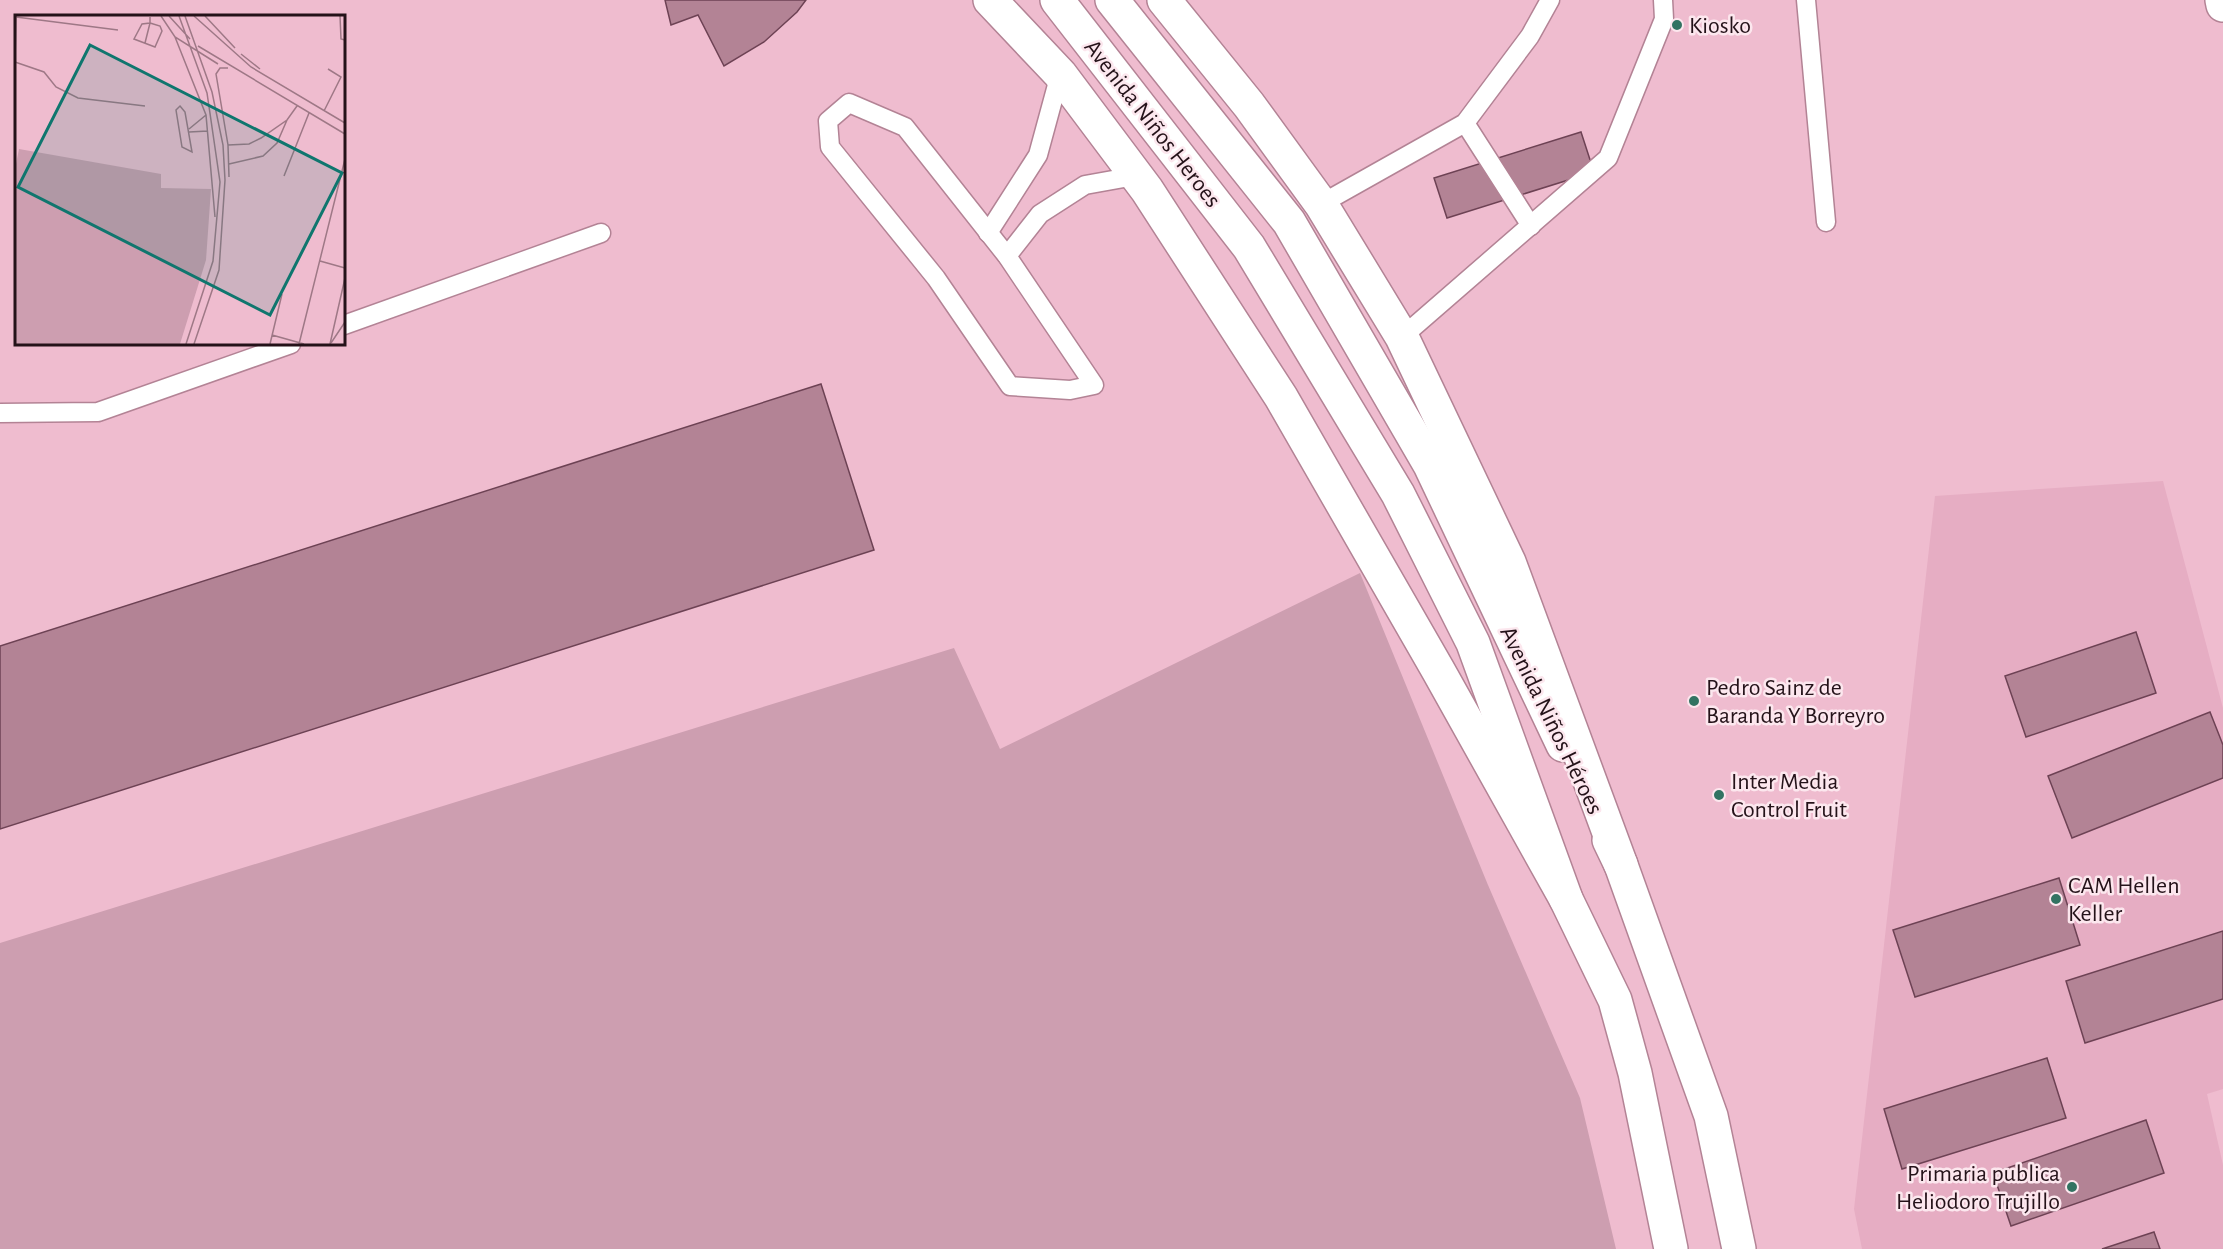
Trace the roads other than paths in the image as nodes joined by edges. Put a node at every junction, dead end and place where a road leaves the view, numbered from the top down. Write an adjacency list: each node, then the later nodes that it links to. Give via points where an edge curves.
1 (990, 0): 10 (main road)
2 (1057, 0): 19 (main road, Avenida Niños Heroes)
3 (1112, 0): 14 (main road, Avenida Niños Heroes)
4 (1164, 0): 13 (main road, via 1249,105)
5 (1550, 0): 11 (lane, via 1530,36)
6 (1663, 0): 16 (lane, via 1664,19 1608,158)
7 (1806, 0): 15 (lane)
8 (2222, 0): 9 (main road)
9 (2223, 5)
10 (1060, 74): 12 (main road); 18 (lane, via 1038,155)
11 (1465, 123): 13 (lane); 16 (lane)
12 (1135, 176): 20 (lane, via 1085,185 1040,214); 26 (main road, via 1281,397)
13 (1321, 204): 22 (main road)
14 (1289, 222): 25 (main road, Avenida Niños Héroes, via 1430,465)
15 (1826, 222)
16 (1531, 226): 22 (lane)
17 (600, 233): 21 (lane)
18 (988, 233): 20 (lane); 20 (lane, via 905,126 849,103 828,122 830,147 936,278 1010,386 1070,390 1094,385)
19 (1249, 247): 26 (main road, Avenida Niños Héroes, via 1398,494 1473,643)
20 (1007, 256)
21 (345, 325)
22 (1401, 337): 25 (main road, via 1509,562)
23 (288, 345): 24 (lane, via 98,412)
24 (0, 413)
25 (1621, 865): 28 (main road, Avenida Niños Héroes, via 1711,1116)
26 (1566, 898): 27 (main road, Avenida Niños Héroes, via 1615,1000 1635,1073)
27 (1671, 1249)
28 (1739, 1249)

